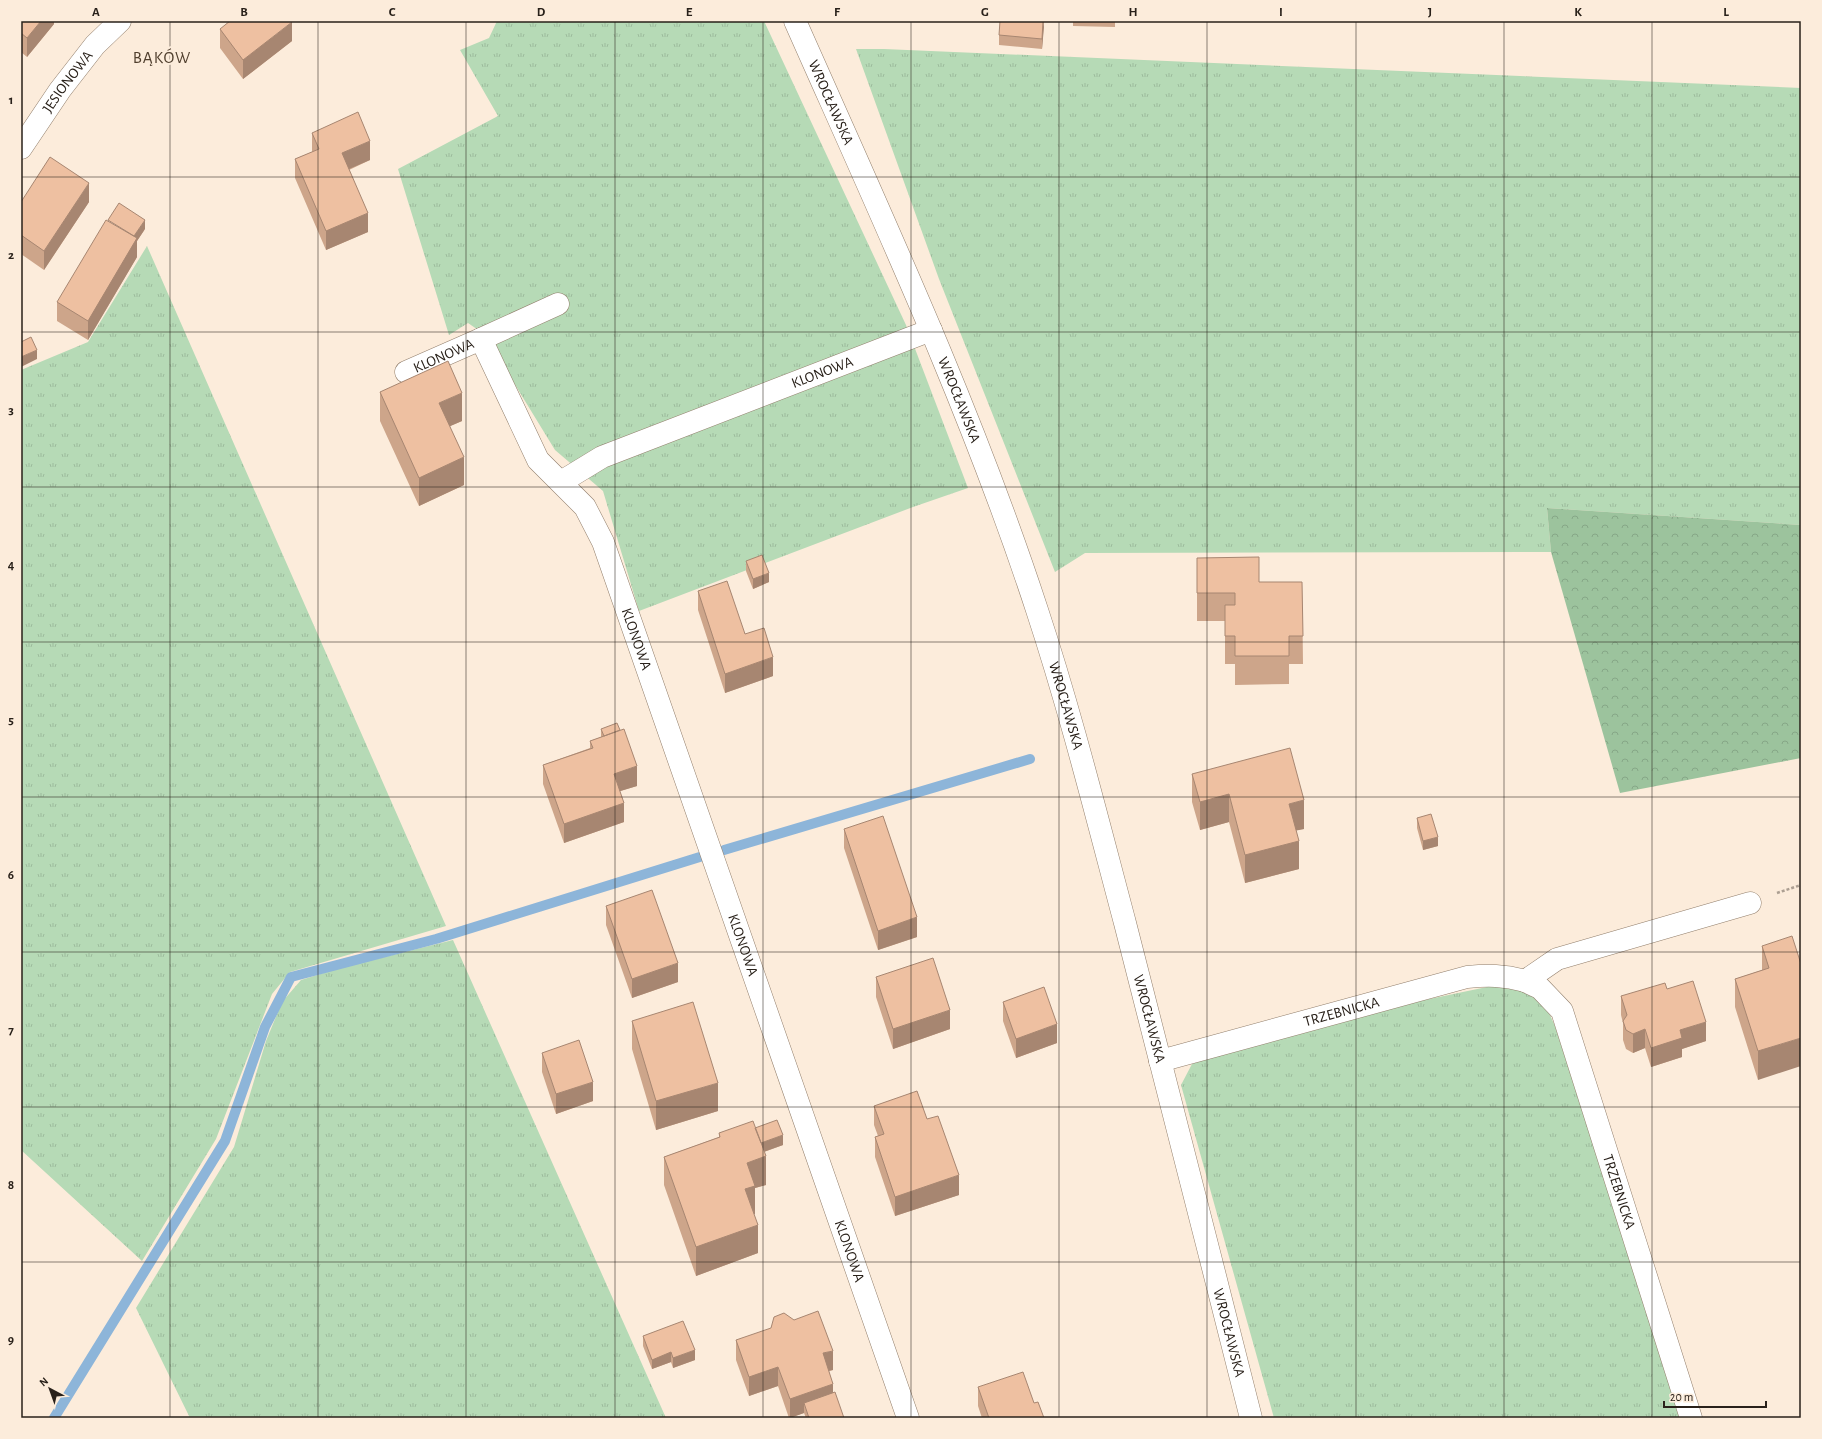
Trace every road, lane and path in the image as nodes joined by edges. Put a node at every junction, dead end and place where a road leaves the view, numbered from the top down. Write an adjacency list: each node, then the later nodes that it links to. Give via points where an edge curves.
1 (120, 21): 3 (street, JESIONOWA, via 95,45 60,90)
2 (795, 21): 5 (street, WROCŁAWSKA)
3 (21, 148)
4 (558, 304): 6 (street, KLONOWA)
5 (931, 330): 8 (street, KLONOWA, via 602,457); 11 (street, WROCŁAWSKA, via 1005,514 1054,662)
6 (481, 339): 7 (street, KLONOWA); 8 (street, KLONOWA, via 538,460)
7 (406, 372)
8 (560, 482): 12 (street, KLONOWA, via 585,507 602,542)
9 (1750, 903): 10 (street, via 1557,959)
10 (1525, 981): 11 (street, TRZEBNICKA, via 1492,974 1467,977); 14 (street, TRZEBNICKA, via 1540,988 1562,1011)
11 (1160, 1061): 13 (street, WROCŁAWSKA)
12 (908, 1418)
13 (1251, 1418)
14 (1691, 1418)

